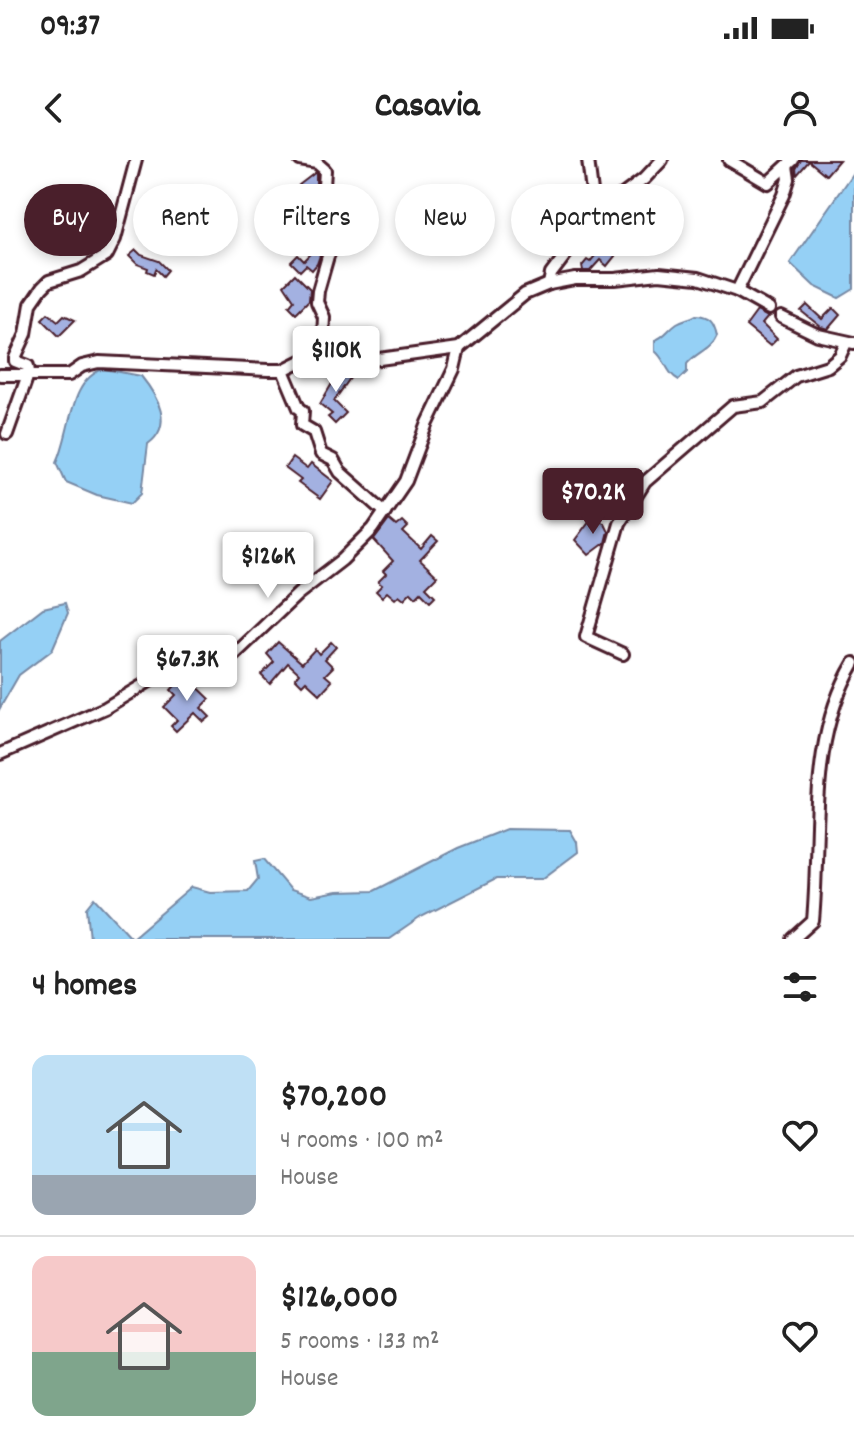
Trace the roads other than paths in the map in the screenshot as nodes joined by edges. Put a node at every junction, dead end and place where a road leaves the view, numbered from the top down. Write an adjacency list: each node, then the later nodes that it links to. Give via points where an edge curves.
1 (136, 160): 18 (street, via 107,255 49,281 31,304 15,358)
2 (300, 160): 16 (street, via 325,170 324,186 350,211 318,291 324,317)
3 (588, 160): 7 (street)
4 (662, 160): 8 (street)
5 (729, 160): 6 (street, via 768,183)
6 (790, 163): 11 (street, via 784,195)
7 (591, 184)
8 (637, 184)
9 (565, 256): 10 (street)
10 (549, 284): 11 (street, via 659,274 698,278); 15 (street, via 525,294)
11 (737, 291): 12 (street)
12 (769, 309)
13 (781, 317): 14 (street)
14 (850, 343): 22 (street, via 828,366 796,376 763,402 733,406 634,497 619,523 586,637)
15 (459, 348): 16 (street, via 372,360); 21 (street, via 411,470)
16 (322, 357): 17 (street, via 311,356)
17 (283, 370): 18 (street, via 99,362 69,375); 21 (street, via 303,411 302,425 314,432 321,454)
18 (29, 372): 19 (street); 20 (street)
19 (0, 375)
20 (7, 434)
21 (385, 512): 24 (street, via 342,560 218,665 187,666 158,676 105,708)
22 (623, 654)
23 (854, 663): 25 (street, via 826,728 813,921)
24 (0, 754)
25 (793, 939)

